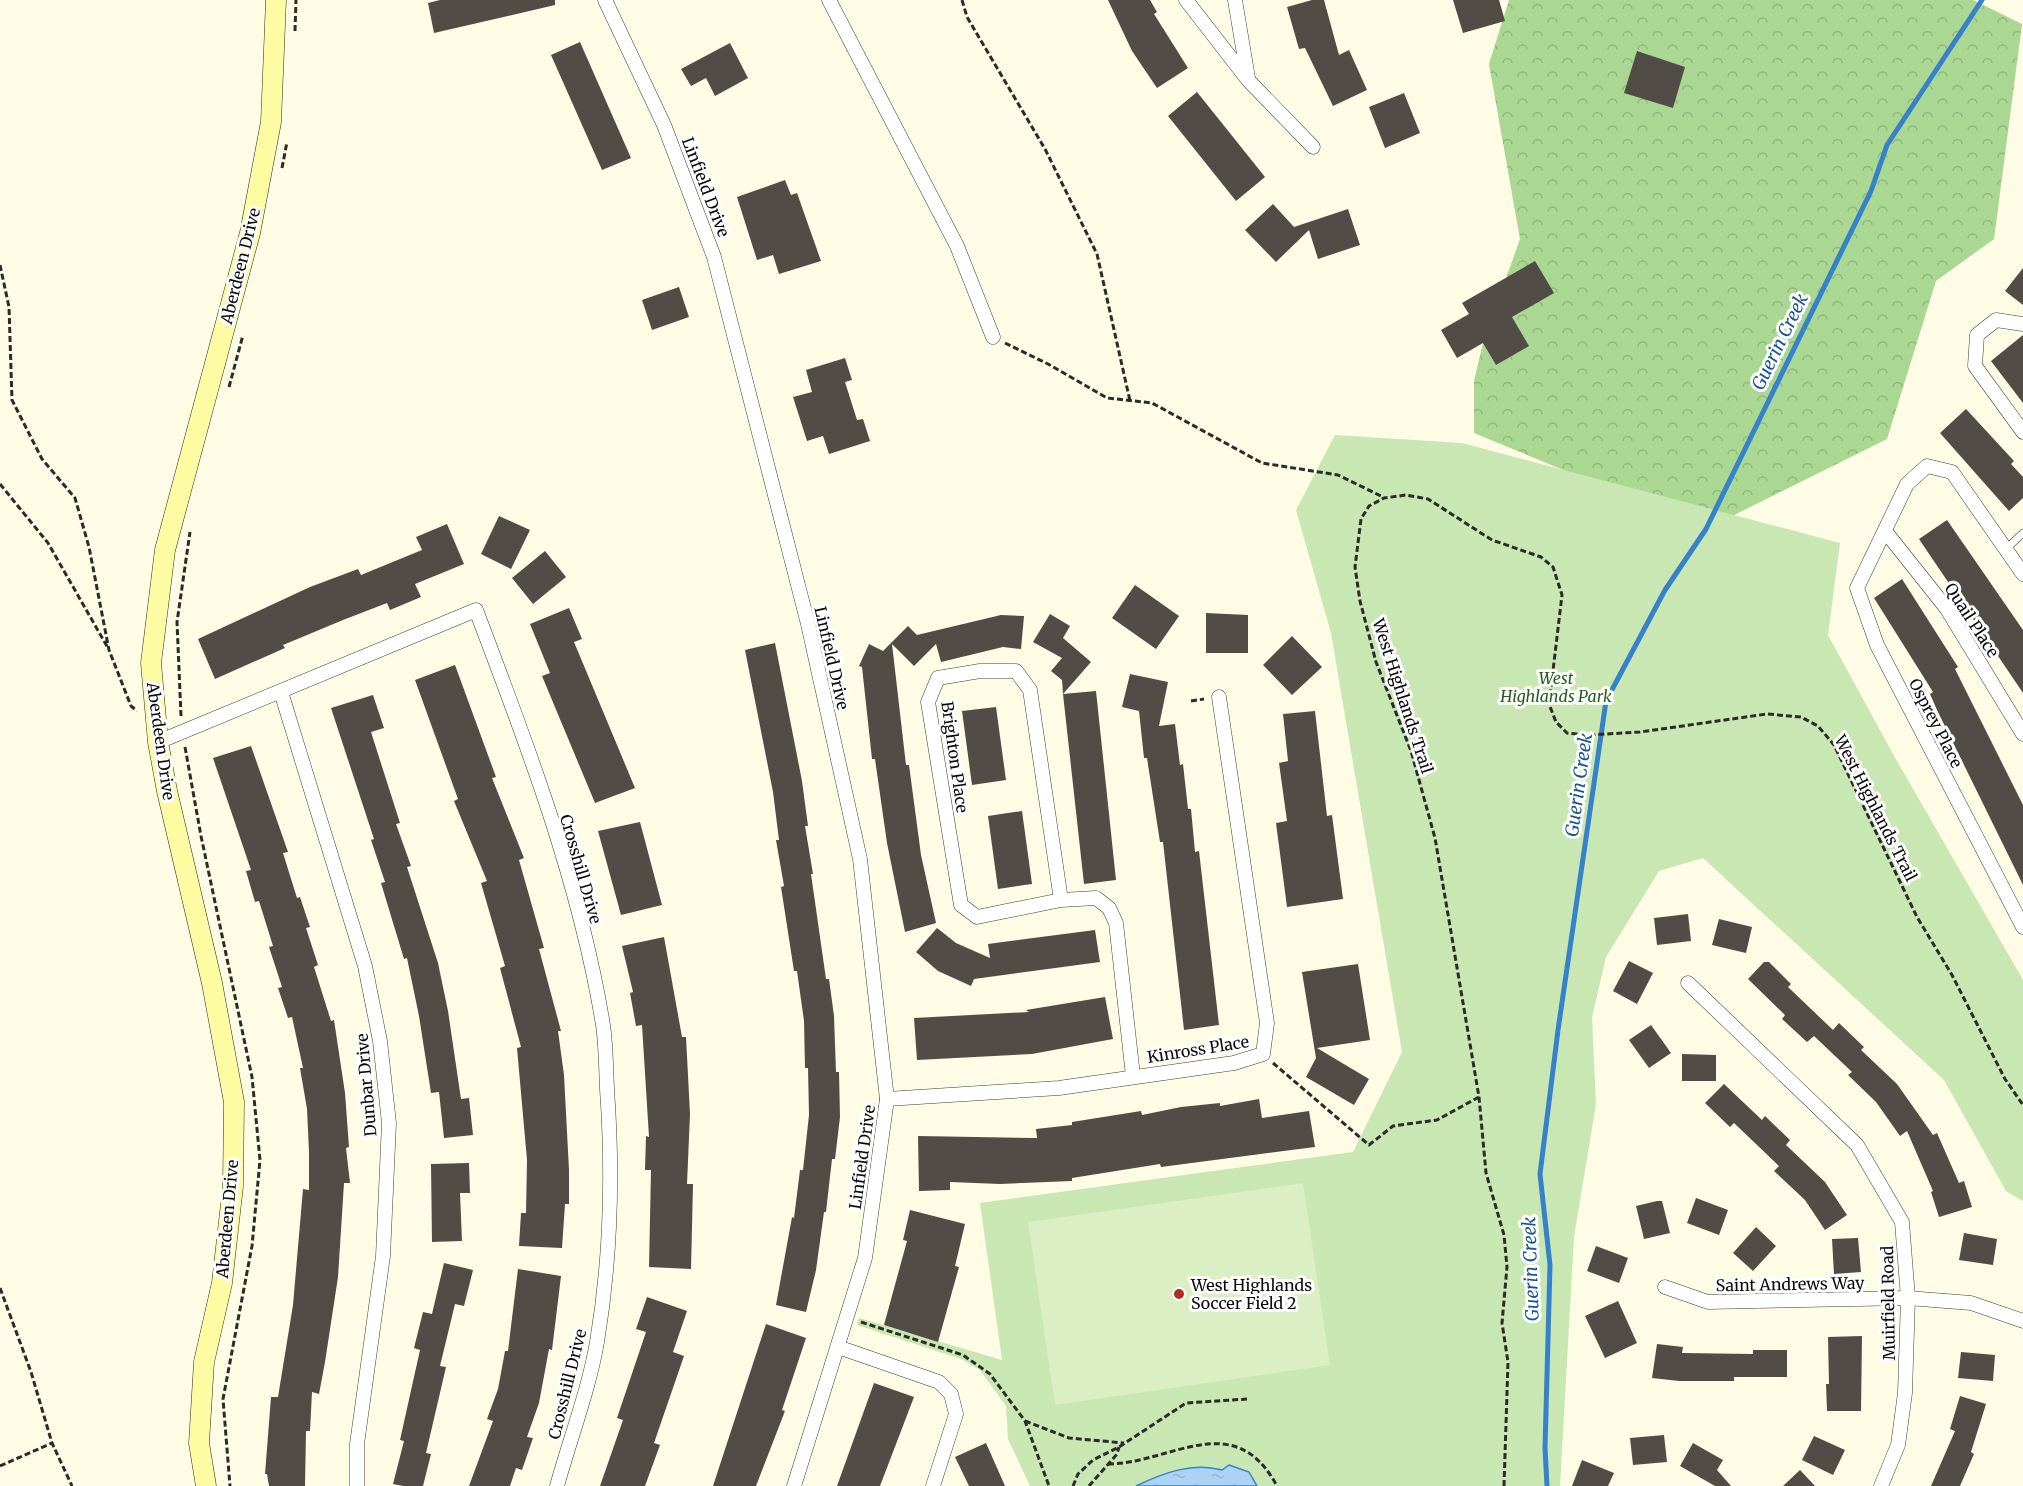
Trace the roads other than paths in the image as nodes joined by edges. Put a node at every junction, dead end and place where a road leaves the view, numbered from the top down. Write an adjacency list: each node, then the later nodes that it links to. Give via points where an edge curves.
1 (276, 0): 18 (street, Aberdeen Drive, via 271,122 250,233 165,550 151,663)
2 (605, 0): 23 (street, Linfield Drive, via 664,125 714,257 765,448 860,859)
3 (829, 0): 9 (street, via 957,246)
4 (1186, 0): 6 (street)
5 (1235, 0): 6 (street)
6 (1248, 80): 7 (street)
7 (1313, 147)
8 (2023, 324): 10 (street, via 1996,320 1977,335 1975,366)
9 (993, 337)
10 (2023, 432)
11 (1885, 531): 13 (street, Osprey Place, via 1908,484 1928,466 1952,472); 17 (street, Quail Place, via 1947,609); 20 (street, Osprey Place, via 1857,588 1863,607 1877,645)
12 (2023, 533): 13 (lane)
13 (2006, 549): 14 (street)
14 (2023, 574)
15 (281, 692): 18 (street, Crosshill Drive); 30 (street, Dunbar Drive, via 365,966 380,1041 389,1123 383,1256 357,1444); 31 (street, Crosshill Drive, via 476,610 517,718 557,839 584,939 603,1026 610,1128 610,1223 597,1343)
16 (1219, 697): 22 (street, Kinross Place, via 1267,1023 1263,1054 1234,1062)
17 (2023, 734)
18 (157, 735): 29 (street, Aberdeen Drive, via 234,1102 232,1186 222,1283 204,1362 199,1443)
19 (1061, 900): 19 (street, Brighton Place, via 1030,690 1016,671 980,671 938,678 928,702 961,906 978,917); 22 (street, Brighton Place, via 1096,898 1109,908 1116,923)
20 (2023, 927)
21 (1688, 983): 25 (street, Muirfield Road, via 1857,1145 1902,1222)
22 (1133, 1076): 23 (street, Kinross Place, via 1059,1088)
23 (886, 1099): 27 (street, Linfield Drive, via 865,1258)
24 (1665, 1287): 25 (street, Saint Andrews Way, via 1708,1302)
25 (1908, 1298): 26 (street, Saint Andrews Way, via 1971,1303); 35 (street, Muirfield Road, via 1905,1393 1898,1445)
26 (2023, 1321)
27 (838, 1347): 28 (street, via 939,1382 951,1394 956,1414); 32 (street, Linfield Drive)
28 (938, 1472): 33 (street); 34 (street)
29 (206, 1486)
30 (357, 1486)
31 (557, 1486)
32 (794, 1486)
33 (933, 1486)
34 (945, 1486)
35 (1881, 1486)

